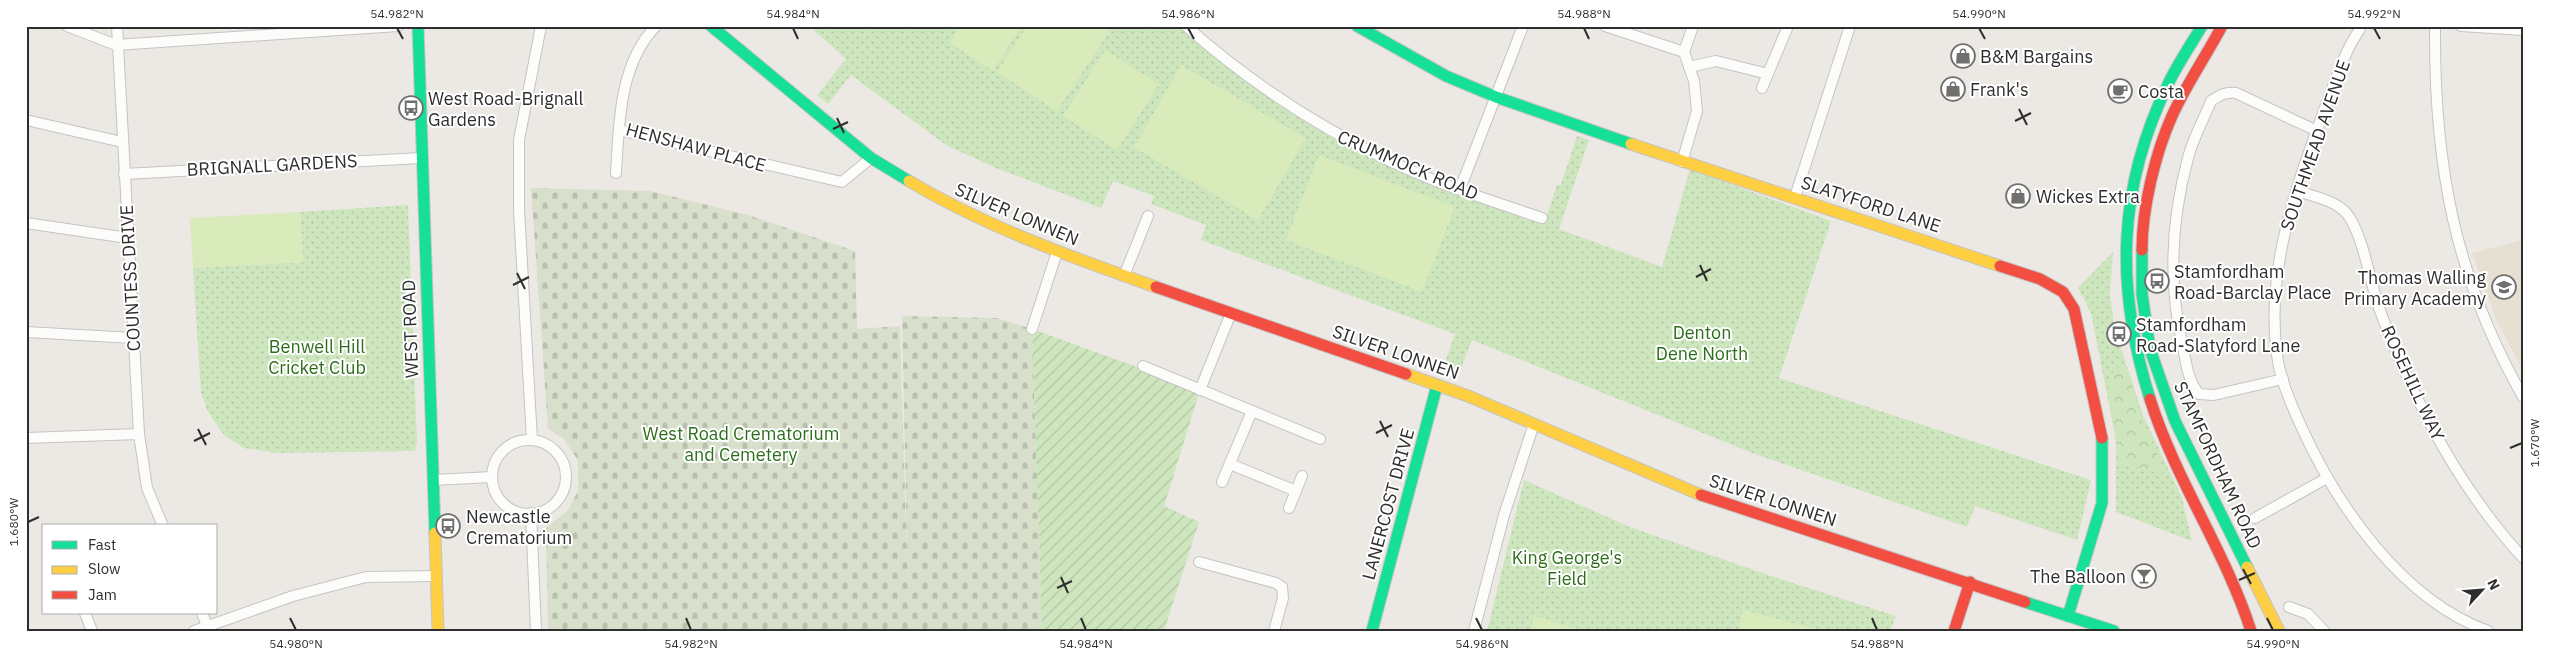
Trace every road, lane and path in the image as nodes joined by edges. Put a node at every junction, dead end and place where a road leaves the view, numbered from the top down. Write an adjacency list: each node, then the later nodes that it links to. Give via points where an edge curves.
1 (67, 26): 21 (street)
2 (117, 26): 21 (street, COUNTESS DRIVE)
3 (398, 26): 21 (street)
4 (418, 26): 31 (main road, WEST ROAD)
5 (541, 26): 59 (street, via 519,140 519,210)
6 (656, 26): 28 (street, HENSHAW PLACE, via 632,63)
7 (711, 26): 32 (main road, SILVER LONNEN)
8 (1186, 26): 36 (street, CRUMMOCK ROAD, via 1249,77 1325,128 1394,163)
9 (1358, 26): 26 (main road, SLATYFORD LANE, via 1446,76)
10 (1523, 26): 26 (street)
11 (1606, 26): 22 (street)
12 (1693, 26): 22 (street)
13 (1788, 26): 24 (street)
14 (1850, 26): 38 (street)
15 (2202, 26): 89 (main road, STAMFORDHAM ROAD, via 2161,100 2140,160 2126,244 2126,297 2133,343 2153,410)
16 (2222, 26): 90 (main road, STAMFORDHAM ROAD, via 2172,116 2151,180 2142,230 2145,323 2156,371 2175,421)
17 (2435, 26): 53 (street, via 2440,148 2457,240 2469,281 2502,361)
18 (2461, 26): 20 (street)
19 (2360, 27): 29 (street, SOUTHMEAD AVENUE, via 2349,44)
20 (2523, 30)
21 (116, 45): 30 (street, COUNTESS DRIVE)
22 (1684, 52): 23 (street)
23 (1689, 67): 24 (street, via 1716,61); 33 (street, via 1697,111)
24 (1768, 74): 25 (street)
25 (1762, 88)
26 (1496, 97): 33 (main road, SLATYFORD LANE); 36 (street)
27 (26, 120): 30 (street)
28 (618, 130): 32 (street, HENSHAW PLACE, via 842,182); 34 (street)
29 (2317, 131): 37 (street, SOUTHMEAD AVENUE); 50 (street, via 2236,93 2218,96 2211,101 2188,156 2176,212 2172,256 2176,316 2194,388 2199,394 2214,395)
30 (122, 142): 35 (street, COUNTESS DRIVE)
31 (421, 158): 35 (street, BRIGNALL GARDENS); 64 (main road, WEST ROAD)
32 (871, 158): 43 (main road, SILVER LONNEN, via 941,200)
33 (1682, 162): 38 (main road, SLATYFORD LANE)
34 (616, 173)
35 (124, 174): 42 (street, COUNTESS DRIVE)
36 (1460, 188): 40 (street, CRUMMOCK ROAD)
37 (2297, 191): 50 (street, SOUTHMEAD AVENUE, via 2286,223 2274,310 2277,355); 71 (street, ROSEHILL WAY, via 2338,205 2349,216 2381,315 2414,395 2461,477 2497,530)
38 (1794, 197): 78 (main road, SLATYFORD LANE, via 2040,279 2063,292 2074,309 2102,437 2102,504)
39 (1148, 216): 44 (street)
40 (1542, 218)
41 (26, 223): 42 (street)
42 (128, 238): 48 (street, COUNTESS DRIVE)
43 (1057, 252): 44 (main road, SILVER LONNEN); 46 (street)
44 (1124, 276): 45 (main road, SILVER LONNEN)
45 (1231, 313): 51 (main road, SILVER LONNEN); 52 (street)
46 (1032, 329)
47 (26, 332): 48 (street)
48 (134, 338): 56 (street, COUNTESS DRIVE)
49 (1143, 366): 52 (street)
50 (2283, 379): 63 (street, SOUTHMEAD AVENUE)
51 (1437, 385): 55 (main road, SILVER LONNEN); 85 (main road, LANERCOST DRIVE)
52 (1200, 390): 54 (street)
53 (2523, 397)
54 (1252, 411): 58 (street); 60 (street)
55 (1534, 424): 74 (main road, SILVER LONNEN, via 1686,490); 86 (street, via 1504,515)
56 (139, 434): 57 (street); 70 (street, COUNTESS DRIVE, via 147,488)
57 (26, 438)
58 (1320, 439)
59 (532, 440): 62 (street, via 508,446 494,465); 68 (street, via 552,448 559,456 566,476 556,502 542,511)
60 (1230, 464): 65 (street); 66 (street)
61 (1302, 476): 66 (street)
62 (492, 477): 64 (street); 68 (street, via 500,499 519,512)
63 (2327, 478): 69 (street); 92 (street, SOUTHMEAD AVENUE, via 2352,516 2399,571 2447,611)
64 (433, 480): 73 (main road, WEST ROAD)
65 (1222, 482)
66 (1296, 491): 67 (street)
67 (1289, 508)
68 (531, 513): 83 (street)
69 (2255, 518)
70 (162, 524)
71 (2523, 558)
72 (1200, 562): 84 (street, via 1282,587 1283,598)
73 (436, 576): 79 (street, via 366,577 293,596); 82 (main road, WEST ROAD)
74 (1970, 582): 78 (main road, SILVER LONNEN); 87 (main road)
75 (2289, 607): 91 (street, via 2308,614)
76 (85, 614): 80 (street)
77 (202, 614): 79 (street)
78 (2068, 616): 88 (main road, SILVER LONNEN)
79 (207, 626): 81 (street)
80 (92, 631)
81 (194, 631)
82 (438, 631)
83 (536, 631)
84 (1274, 631)
85 (1372, 631)
86 (1474, 631)
87 (1954, 631)
88 (2114, 631)
89 (2251, 631)
90 (2279, 631)
91 (2324, 631)
92 (2488, 631)

